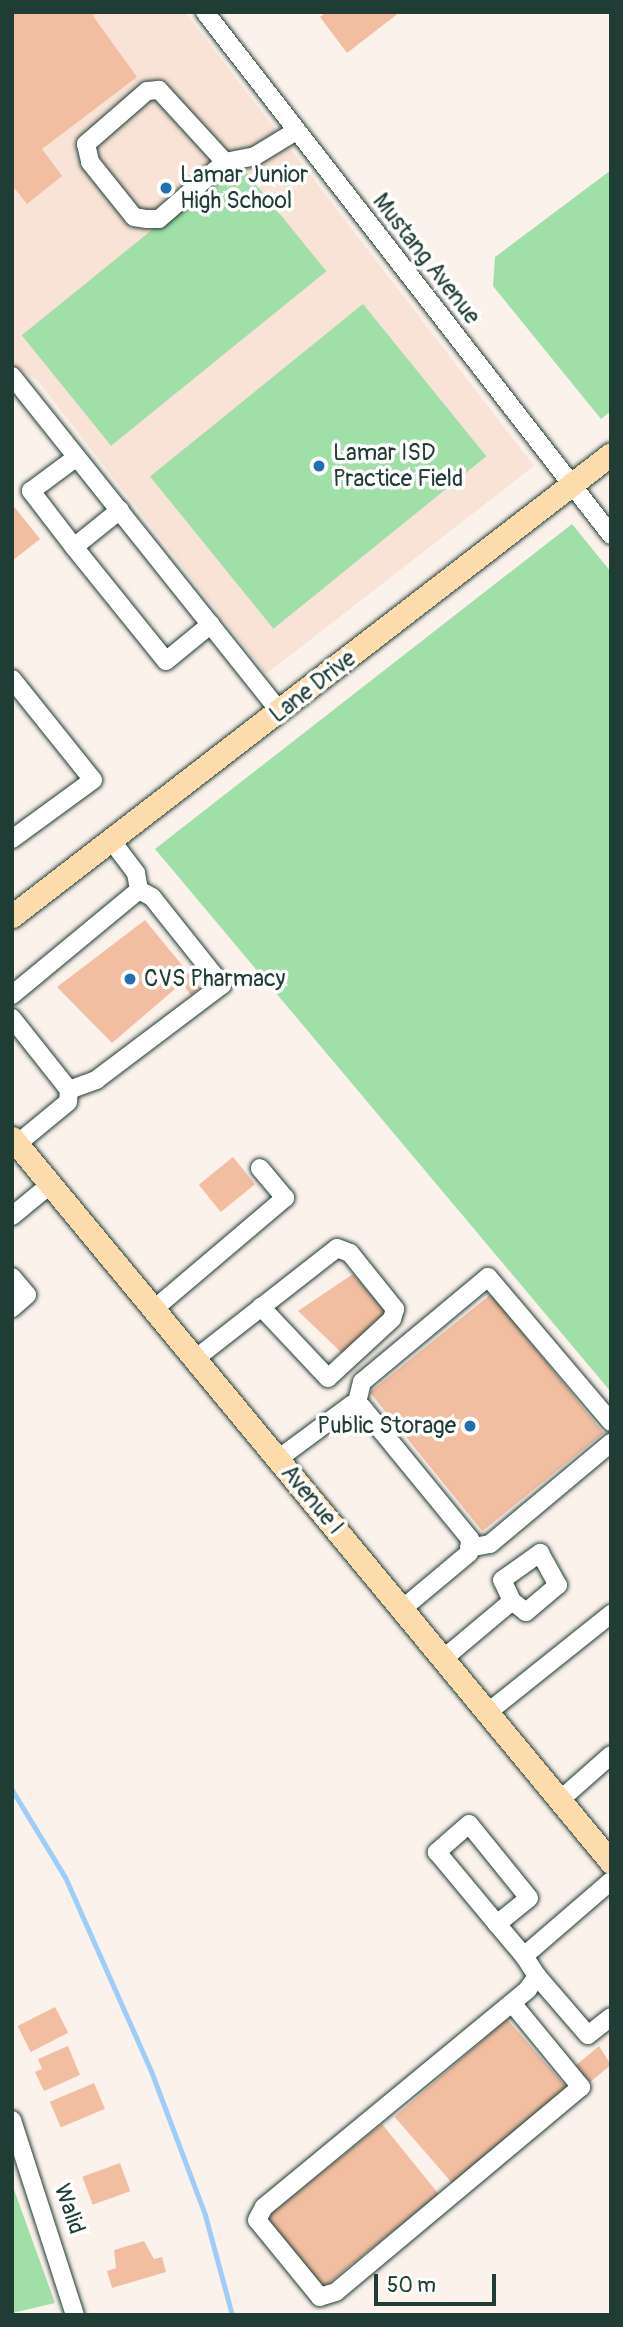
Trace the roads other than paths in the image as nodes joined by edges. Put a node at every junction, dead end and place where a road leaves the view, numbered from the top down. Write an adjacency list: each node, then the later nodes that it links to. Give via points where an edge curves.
1 (208, 13): 2 (street, Mustang Avenue)
2 (296, 131): 3 (street, via 256,156); 7 (street, Mustang Avenue)
3 (225, 162): 3 (street, via 159,219 147,219 134,217 90,162 86,144 147,91 159,90)
4 (12, 376): 6 (street)
5 (611, 454): 7 (main road, Lane Drive)
6 (77, 457): 8 (street); 10 (street, via 31,491)
7 (571, 485): 9 (street, Mustang Avenue); 13 (main road, Lane Drive)
8 (120, 510): 10 (street); 11 (street)
9 (611, 535)
10 (74, 547): 11 (street, via 166,661)
11 (211, 624): 13 (street)
12 (12, 679): 14 (street, via 93,780)
13 (281, 713): 15 (main road, Lane Drive)
14 (12, 839)
15 (112, 841): 16 (street, via 136,873); 17 (main road, Lane Drive)
16 (139, 890): 18 (street); 20 (street, via 152,897 222,985 96,1080)
17 (12, 916)
18 (12, 995)
19 (12, 1018): 20 (street)
20 (69, 1090): 21 (street, via 68,1102)
21 (15, 1141): 23 (main road, Avenue I)
22 (260, 1168): 28 (street, via 285,1198)
23 (51, 1184): 24 (street); 28 (main road, Avenue I)
24 (12, 1216)
25 (12, 1277): 27 (street, via 27,1295)
26 (261, 1307): 26 (street, via 337,1248 350,1253 395,1308 393,1319 328,1378); 29 (street)
27 (12, 1308)
28 (154, 1309): 29 (main road, Avenue I)
29 (195, 1359): 33 (main road, Avenue I)
30 (356, 1406): 31 (street, via 362,1382 488,1277); 33 (street); 34 (street, via 470,1539)
31 (611, 1422)
32 (611, 1443): 34 (street, via 490,1544)
33 (278, 1459): 36 (main road, Avenue I)
34 (469, 1548): 36 (street)
35 (512, 1601): 38 (street)
36 (402, 1609): 38 (main road, Avenue I)
37 (611, 1614): 39 (street)
38 (443, 1659): 39 (main road, Avenue I)
39 (487, 1713): 41 (main road, Avenue I)
40 (611, 1755): 41 (street)
41 (559, 1800): 42 (main road, Avenue I)
42 (611, 1861)
43 (611, 1881): 45 (street)
44 (497, 1924): 44 (street, via 437,1852 469,1824 529,1898); 45 (street)
45 (524, 1956): 46 (street)
46 (537, 1976): 47 (street); 48 (street, via 588,2035)
47 (512, 2003): 47 (street, via 264,2207 257,2220 320,2297 336,2292 581,2087)
48 (611, 2017)
49 (12, 2120): 50 (street, Walid)
50 (75, 2315)

